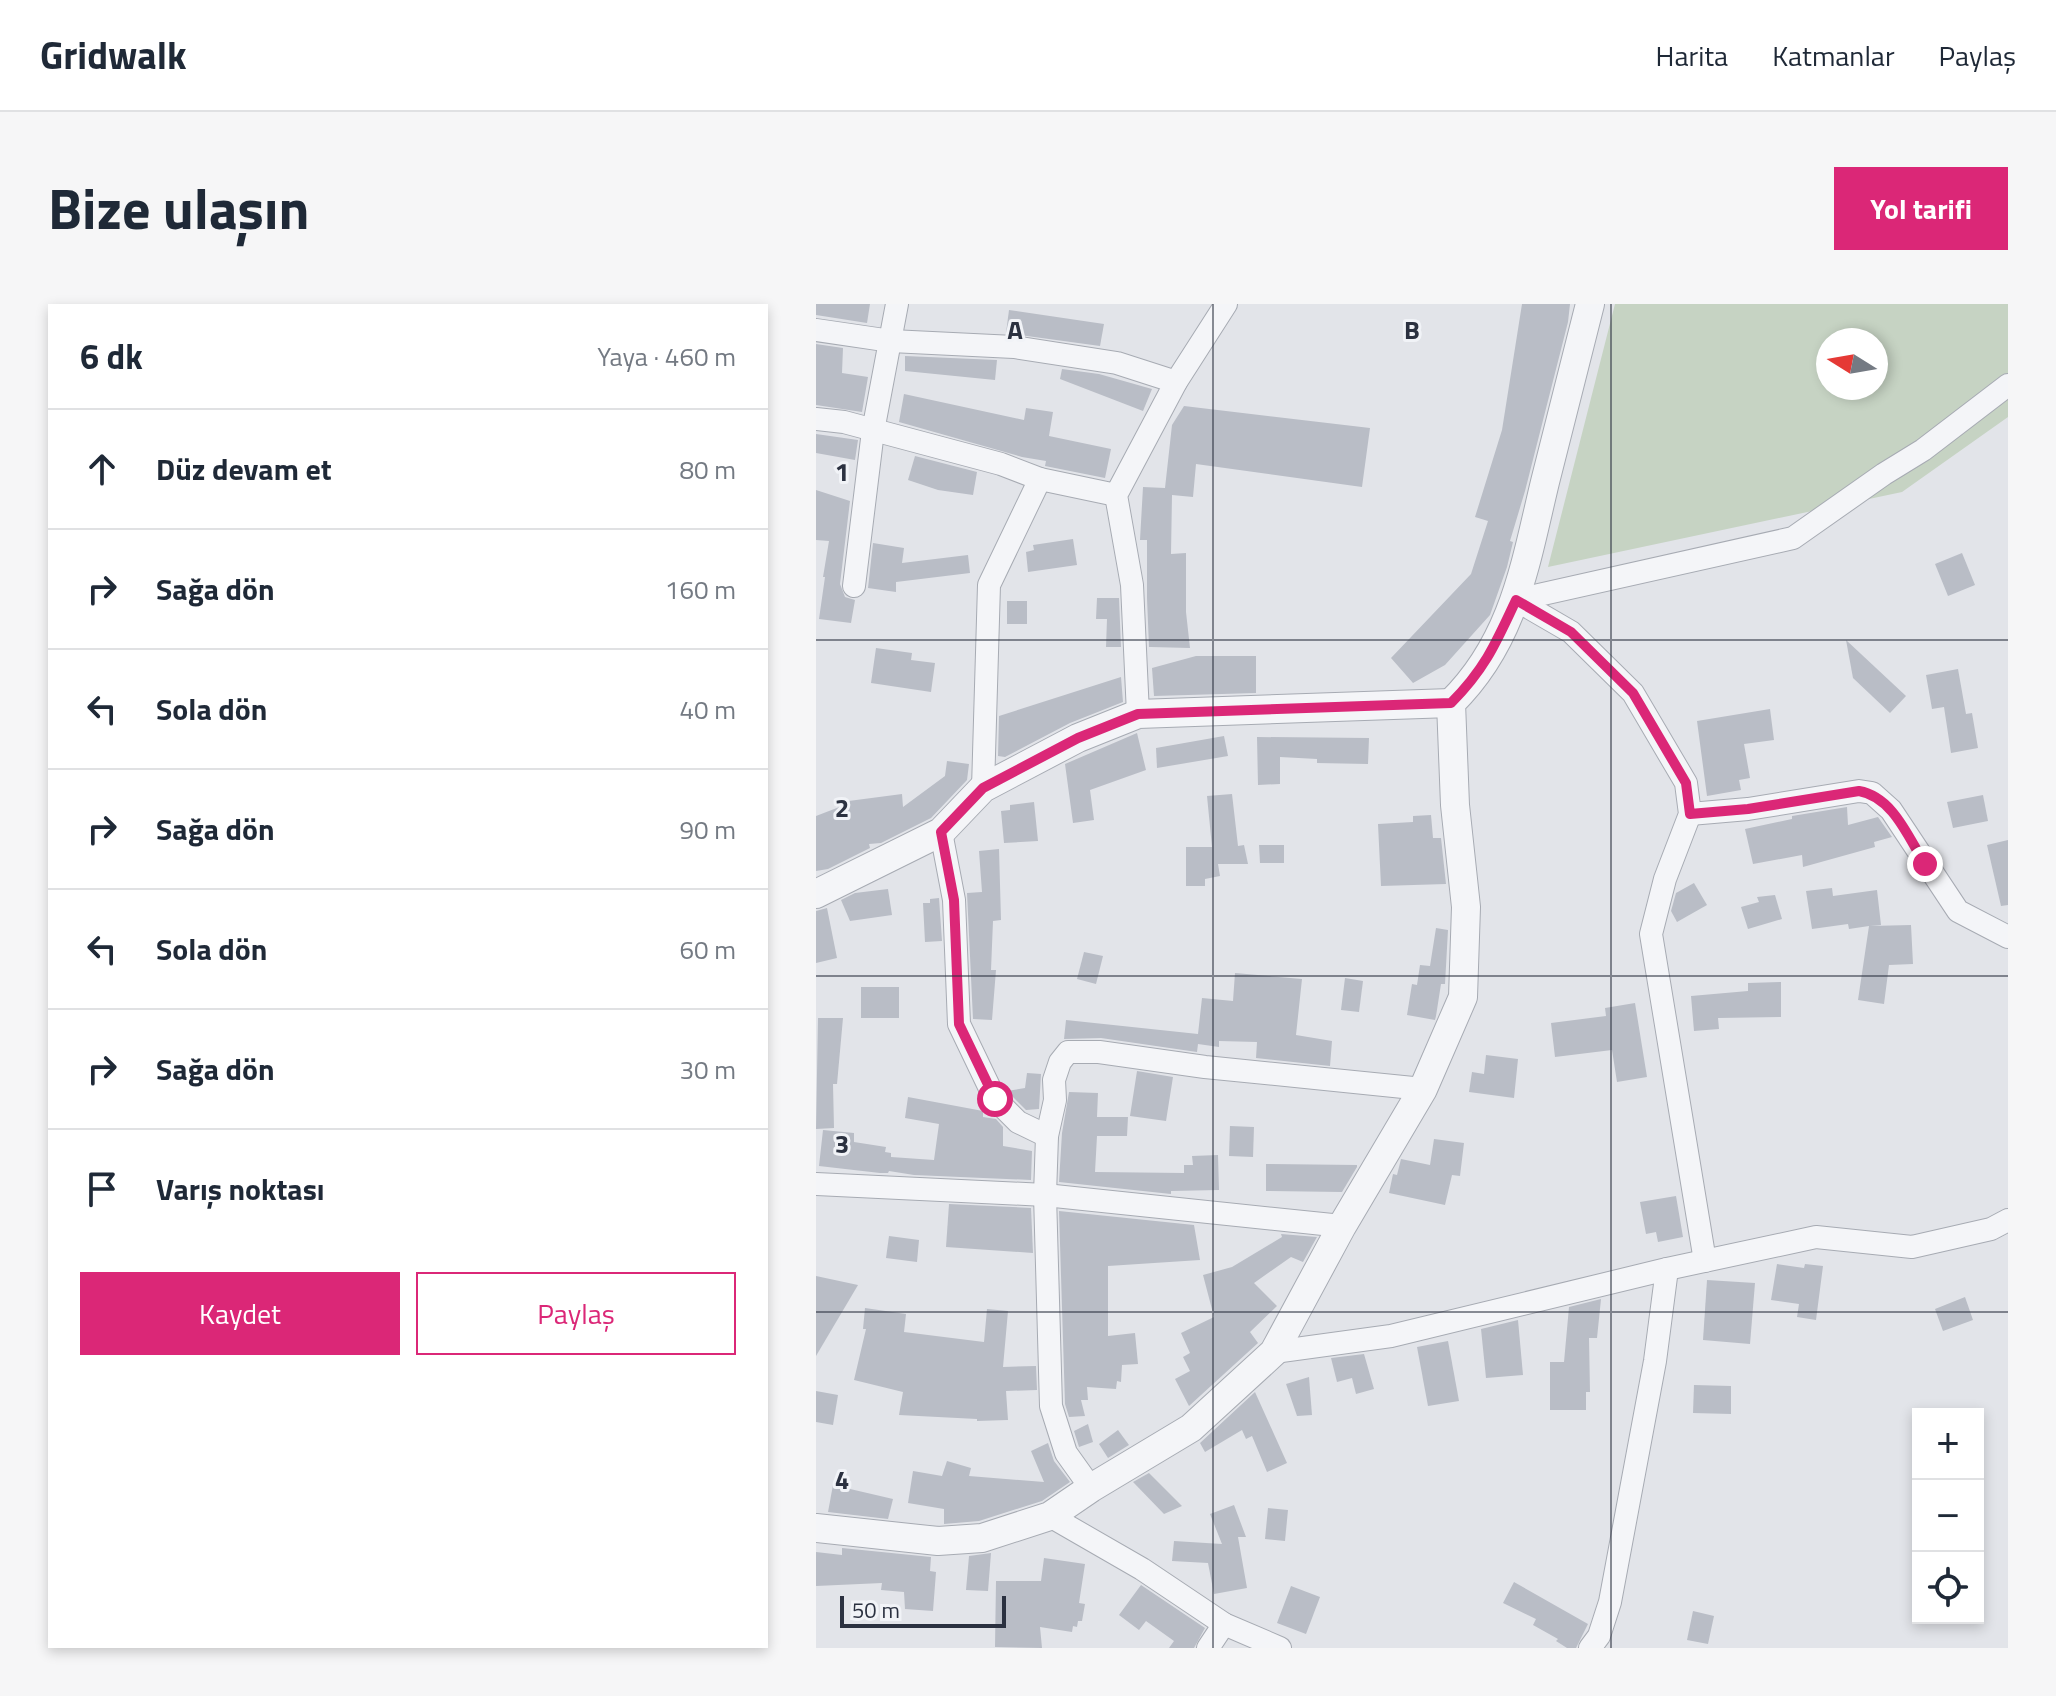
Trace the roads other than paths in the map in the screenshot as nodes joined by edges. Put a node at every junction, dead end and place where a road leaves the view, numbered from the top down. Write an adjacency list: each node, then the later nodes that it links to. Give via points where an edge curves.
1 (897, 304): 5 (street)
2 (1226, 304): 6 (street)
3 (1590, 304): 13 (street)
4 (816, 330): 5 (street)
5 (891, 341): 6 (street, via 1014,347 1117,363); 9 (street)
6 (1176, 382): 11 (street)
7 (2008, 385): 13 (street, via 1793,538)
8 (816, 419): 9 (street)
9 (873, 431): 10 (street); 12 (street)
10 (1040, 479): 11 (street); 16 (street, via 989,585)
11 (1116, 495): 15 (street, via 1132,585)
12 (854, 586)
13 (1516, 600): 14 (street, via 1491,654); 17 (street, via 1571,632 1633,693 1686,783)
14 (1451, 703): 15 (street); 21 (street, via 1466,907 1463,997)
15 (1138, 714): 16 (street, via 1078,738)
16 (983, 788): 18 (street)
17 (1690, 814): 20 (street, via 1872,793 1891,810 1958,911); 27 (street, via 1651,934)
18 (941, 832): 19 (street); 22 (street, via 954,900 959,1024 995,1099 1018,1122)
19 (816, 894)
20 (2008, 937)
21 (1423, 1089): 22 (street, via 1068,1052 1054,1080); 26 (street)
22 (1047, 1136): 24 (street)
23 (816, 1184): 24 (street)
24 (1045, 1195): 26 (street); 30 (street, via 1051,1406 1066,1453)
25 (2008, 1220): 27 (street, via 1991,1229 1912,1247 1816,1237)
26 (1342, 1226): 29 (street)
27 (1705, 1261): 28 (street)
28 (1667, 1269): 29 (street, via 1391,1336); 36 (street, via 1610,1602)
29 (1274, 1352): 30 (street, via 1191,1428)
30 (1091, 1488): 31 (street)
31 (1050, 1516): 32 (street, via 982,1538 938,1541); 33 (street)
32 (816, 1528)
33 (1224, 1624): 34 (street); 35 (street)
34 (1208, 1648)
35 (1280, 1648)
36 (1590, 1648)

